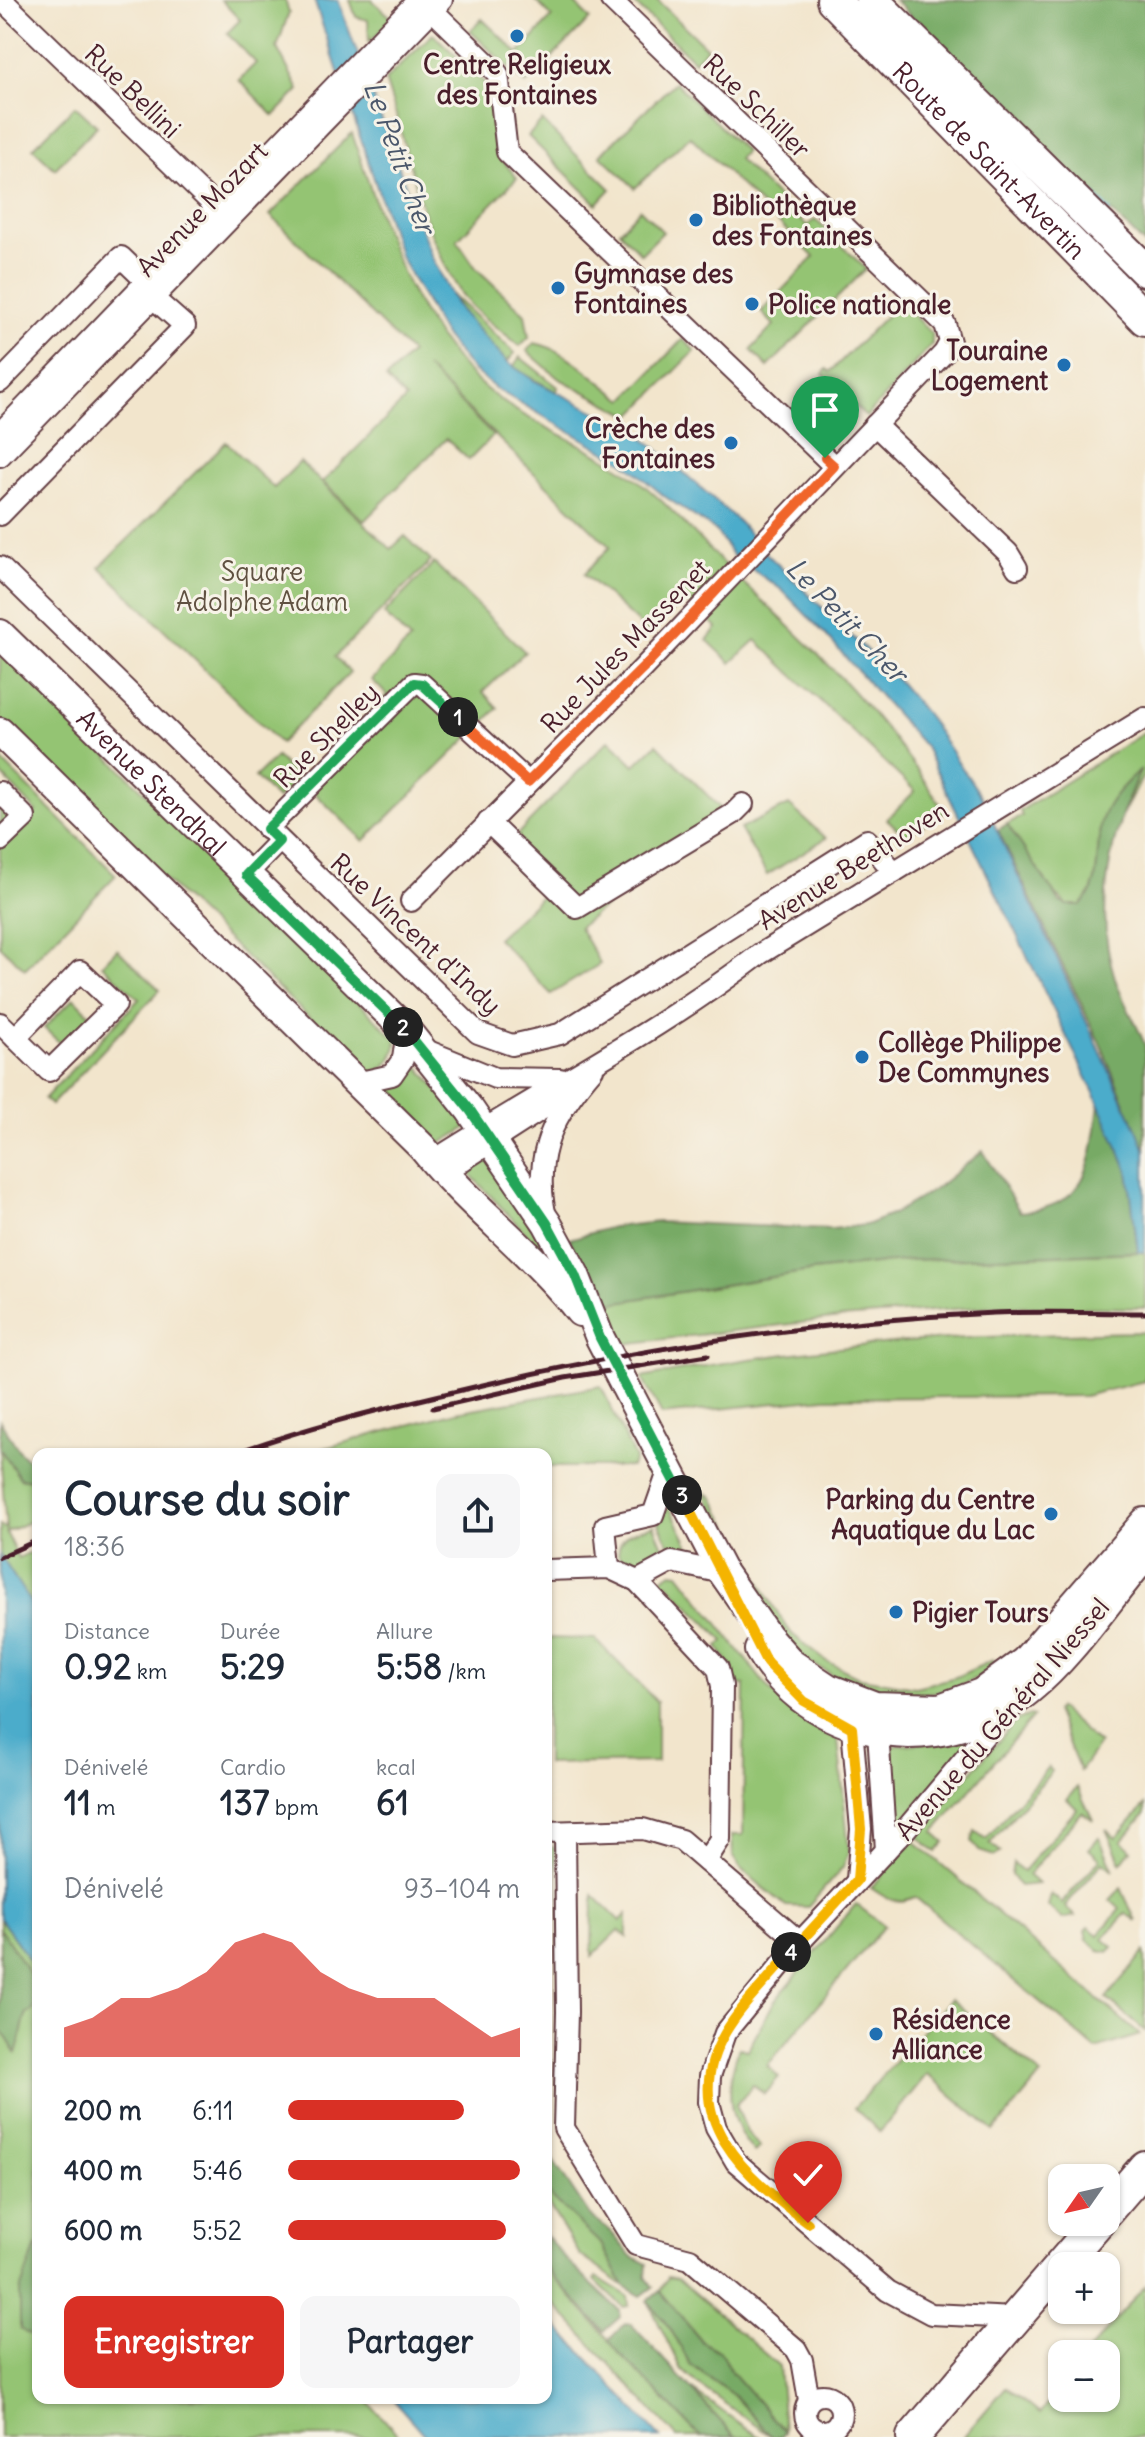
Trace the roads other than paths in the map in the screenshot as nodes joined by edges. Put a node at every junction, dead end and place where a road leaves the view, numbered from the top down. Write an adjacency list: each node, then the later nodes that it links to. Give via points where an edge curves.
1 (2, 0): 6 (street, Rue Bellini)
2 (611, 0): 11 (street, Rue Schiller, via 945,324 950,342 944,353)
3 (833, 0): 9 (main road, Route de Saint-Avertin)
4 (872, 0): 7 (main road, Route de Saint-Avertin)
5 (428, 3): 6 (street, Avenue Mozart); 14 (street, via 498,74 507,152)
6 (223, 215): 8 (street, Avenue Mozart)
7 (1145, 270)
8 (150, 289): 10 (street, via 121,257); 12 (street, Avenue Mozart); 13 (street, Avenue Mozart); 15 (street, via 185,326)
9 (1145, 319)
10 (0, 382)
11 (875, 425): 14 (street, Rue Jules Massenet); 17 (street, via 1008,553)
12 (0, 433)
13 (0, 456)
14 (834, 466): 21 (street, Rue Jules Massenet)
15 (0, 515)
16 (0, 567): 25 (street, Rue Vincent d'Indy)
17 (1017, 568)
18 (0, 634): 28 (street, Avenue Stendhal)
19 (1145, 718): 27 (street, Avenue Beethoven)
20 (0, 732): 32 (street, Avenue Stendhal)
21 (528, 782): 24 (street, Rue Jules Massenet); 25 (street, Rue Shelley, via 422,684 414,683)
22 (0, 792): 26 (street, via 25,817)
23 (743, 804): 24 (street, via 577,908)
24 (488, 822): 29 (street, Rue Jules Massenet)
25 (273, 835): 27 (street, Rue Vincent d'Indy, via 478,1033 512,1045 560,1034 867,840); 28 (street)
26 (0, 841)
27 (894, 872): 33 (street, Avenue Beethoven, via 760,954)
28 (246, 875): 31 (street, Avenue Stendhal)
29 (411, 901)
30 (7, 1030): 30 (street, via 49,1071 116,1005 80,971)
31 (414, 1039): 32 (street, via 392,1075 365,1081); 33 (street, Avenue Beethoven, via 495,1078); 34 (street, Avenue Stendhal)
32 (346, 1075): 35 (street, Avenue Stendhal)
33 (570, 1083): 34 (street, Avenue Beethoven); 36 (street, via 543,1151 540,1184)
34 (487, 1135): 35 (street, Avenue Beethoven); 36 (street, Avenue Stendhal)
35 (438, 1167): 37 (street, Avenue Stendhal, via 561,1287)
36 (547, 1223): 37 (street, Avenue Stendhal)
37 (600, 1338): 38 (street, Avenue Stendhal)
38 (669, 1469): 41 (street, via 653,1515 605,1526); 43 (street, Avenue Stendhal)
39 (1145, 1522): 45 (street, Avenue du Général Niessel, via 1025,1661)
40 (1145, 1556): 46 (street, Avenue du Général Niessel, via 1043,1678)
41 (609, 1568): 42 (street); 44 (street)
42 (552, 1570)
43 (723, 1573): 44 (street, via 672,1562); 47 (street, Avenue Stendhal, via 792,1664); 48 (street, Avenue Stendhal, via 750,1635 778,1677 804,1701)
44 (637, 1581): 51 (street, via 708,1654 720,1676 720,1839)
45 (981, 1693): 47 (street, Avenue Stendhal, via 940,1708)
46 (1010, 1705): 47 (street, Avenue Stendhal, via 963,1727 930,1733); 50 (street, Avenue du Général Niessel)
47 (878, 1720): 48 (street, Avenue Stendhal); 50 (street)
48 (852, 1728): 52 (street, via 861,1829)
49 (556, 1832): 51 (street, via 643,1829 681,1840); 58 (street, via 566,2134 636,2245 690,2259 796,2349)
50 (886, 1850): 52 (street, Avenue du Général Niessel)
51 (706, 1861): 53 (street)
52 (857, 1880): 53 (street, Avenue du Général Niessel)
53 (800, 1942): 57 (street, Avenue du Général Niessel, via 725,2033 710,2076 716,2128 736,2162 888,2291 931,2314)
54 (1145, 2167): 55 (main road)
55 (1120, 2196)
56 (1086, 2236): 57 (main road)
57 (1015, 2318): 59 (main road)
58 (809, 2400)
59 (913, 2437)

